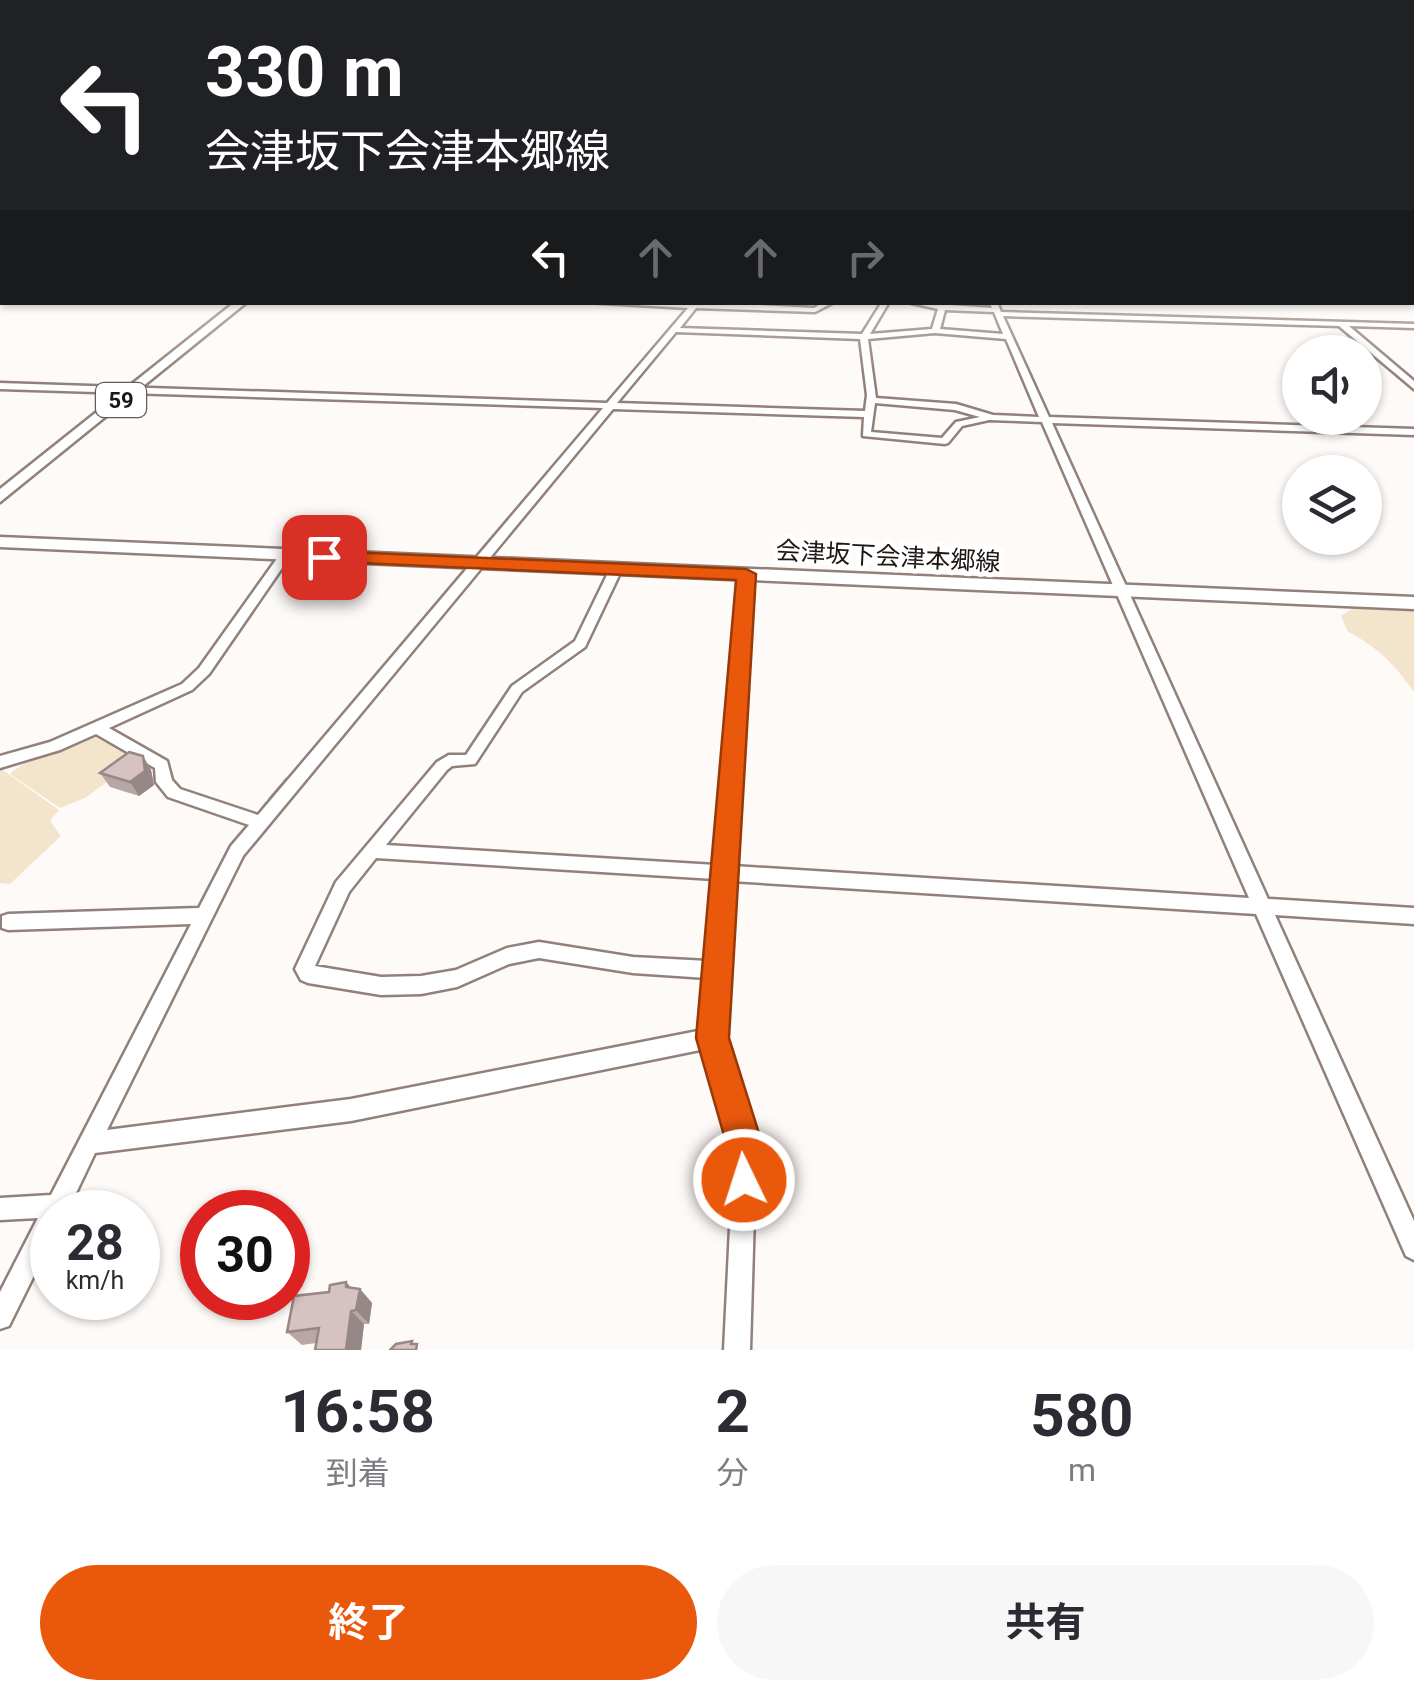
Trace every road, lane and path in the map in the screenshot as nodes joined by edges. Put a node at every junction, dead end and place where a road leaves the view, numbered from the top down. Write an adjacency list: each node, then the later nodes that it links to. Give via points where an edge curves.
1 (238, 305): 19 (main road, 59)
2 (695, 305): 12 (street)
3 (716, 305): 9 (street)
4 (825, 305): 9 (street)
5 (883, 305): 15 (street)
6 (933, 305): 7 (street)
7 (942, 308): 8 (street); 13 (street)
8 (996, 309): 10 (street); 16 (street)
9 (815, 310): 14 (street)
10 (1341, 323): 11 (street); 18 (street)
11 (1414, 326)
12 (675, 330): 14 (street); 21 (street)
13 (935, 331): 15 (street); 16 (street)
14 (817, 334): 15 (street)
15 (864, 337): 20 (street)
16 (1008, 337): 24 (street)
17 (0, 386): 19 (street)
18 (1414, 386)
19 (133, 390): 21 (street); 26 (main road, 59)
20 (872, 400): 22 (street); 23 (street)
21 (612, 406): 22 (street); 29 (street)
22 (866, 414): 23 (street, via 870,435 945,441 958,424)
23 (992, 418): 24 (street)
24 (1045, 420): 25 (street); 32 (street)
25 (1414, 432)
26 (0, 497)
27 (0, 542): 28 (main road, 会津坂下会津本郷線)
28 (285, 555): 29 (main road, 会津坂下会津本郷線); 34 (street, via 204,671 186,687)
29 (482, 562): 30 (main road, 会津坂下会津本郷線); 36 (street)
30 (616, 569): 31 (main road, 会津坂下会津本郷線); 37 (street, via 580,644 517,689 470,760 442,766)
31 (746, 574): 32 (main road, 会津坂下会津本郷線); 38 (street)
32 (1120, 592): 33 (main road, 会津坂下会津本郷線); 39 (street)
33 (1414, 603)
34 (98, 728): 35 (street); 36 (street, via 162,765 174,794)
35 (0, 762)
36 (261, 822): 40 (street, via 237,851)
37 (373, 851): 38 (street); 43 (street, via 342,887 304,969 308,974 422,985 539,950)
38 (724, 874): 39 (street); 43 (street)
39 (1261, 907): 41 (street); 49 (street)
40 (204, 916): 42 (street); 45 (street)
41 (1414, 916)
42 (8, 922)
43 (718, 970): 44 (street)
44 (712, 1038): 45 (street, via 352,1110); 52 (street, via 745,1146)
45 (89, 1143): 46 (street)
46 (66, 1190)
47 (0, 1209): 48 (street)
48 (30, 1210)
49 (1414, 1248)
50 (30, 1260): 51 (street)
51 (0, 1318)
52 (738, 1350)

